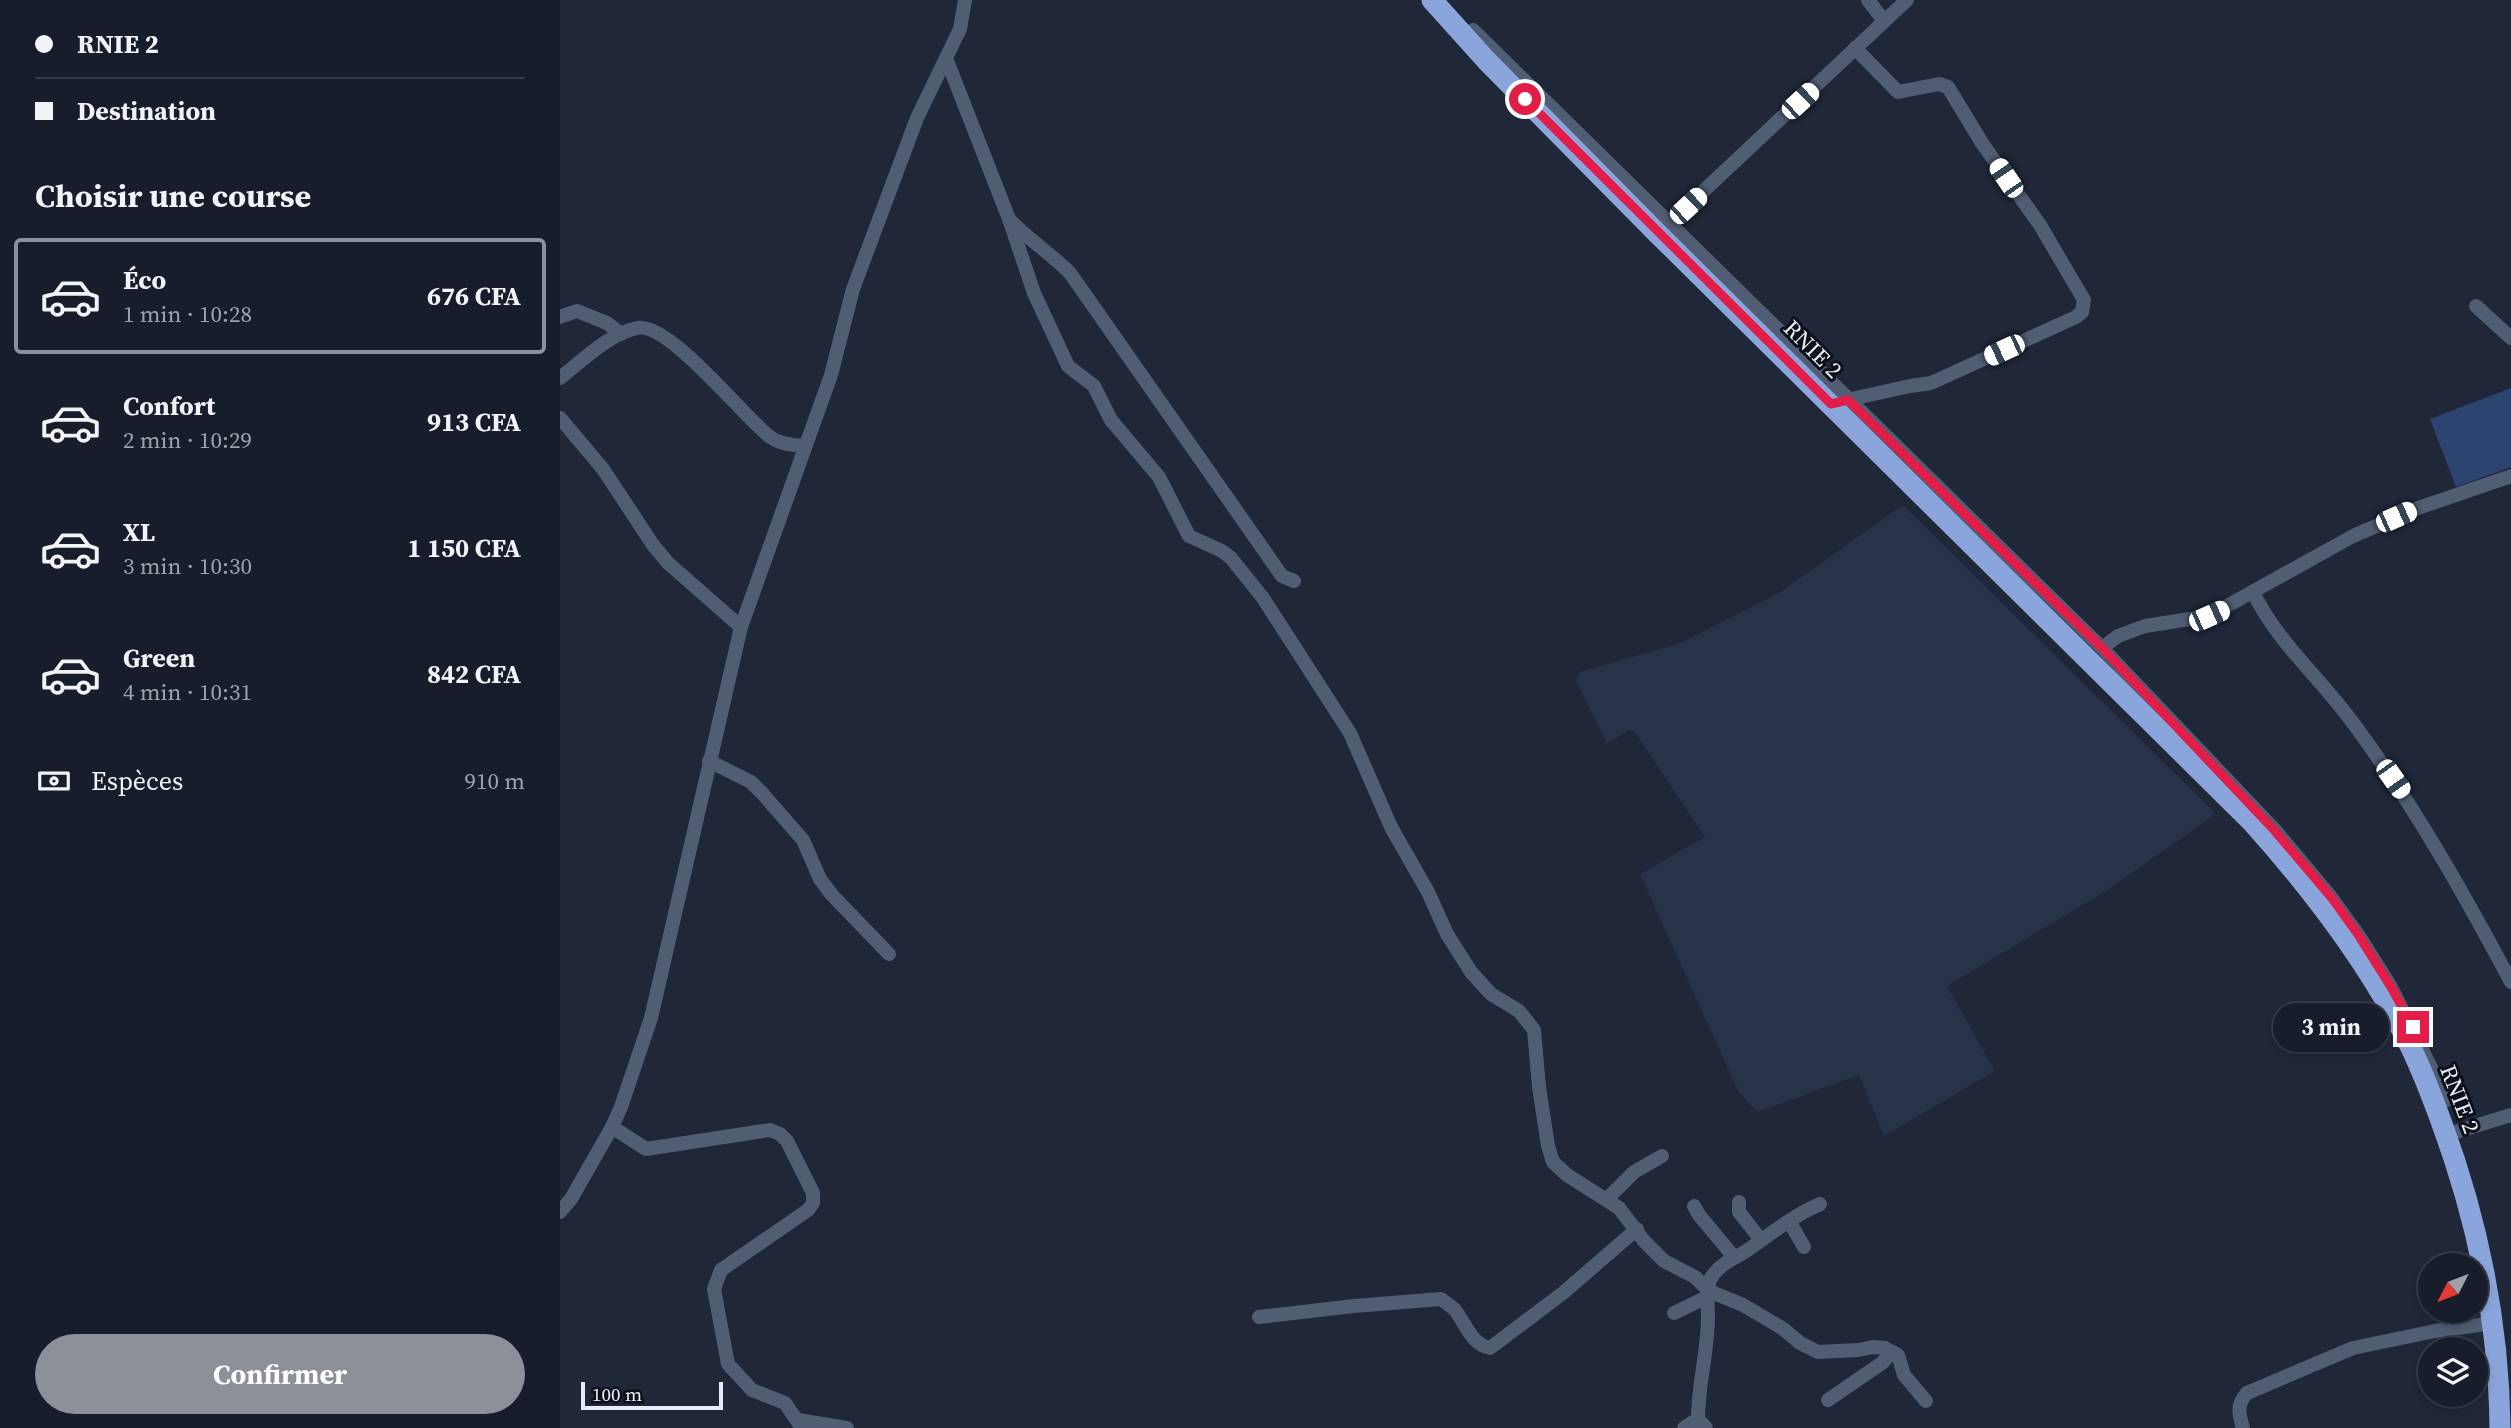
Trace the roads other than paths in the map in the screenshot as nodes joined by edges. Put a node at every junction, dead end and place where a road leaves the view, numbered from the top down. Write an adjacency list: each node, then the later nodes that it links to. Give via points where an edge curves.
1 (965, 0): 8 (street, via 960,29)
2 (1432, 0): 10 (highway, RNIE 2 / RNIE 2, via 1486,60)
3 (1446, 0): 10 (street)
4 (1868, 0): 6 (street)
5 (1907, 0): 6 (street)
6 (1884, 21): 7 (street)
7 (1856, 48): 10 (street); 16 (street, via 1898,92 1939,84 1948,87 2040,225 2084,307 2076,317 1931,383)
8 (946, 58): 9 (street); 18 (street, via 917,118 853,289 831,374)
9 (1009, 219): 20 (street, via 1070,273 1282,576); 32 (street, via 1034,293 1068,366 1094,386 1111,421 1159,477 1189,536 1231,558 1263,598 1350,733 1391,827 1447,934 1471,972 1534,1030 1553,1162)
10 (1664, 229): 16 (highway, RNIE 2 / RNIE 2)
11 (2476, 306): 14 (street)
12 (560, 317): 13 (street, via 576,311)
13 (621, 334): 15 (street); 18 (street, via 639,327 658,331 770,437)
14 (2511, 338)
15 (560, 377)
16 (1840, 402): 23 (street); 30 (highway, RNIE 2 / RNIE 2, via 2296,872 2351,946 2407,1038)
17 (560, 418): 22 (street, via 603,469 668,563)
18 (805, 446): 22 (street)
19 (2511, 475): 21 (street, via 2353,536)
20 (1294, 581)
21 (2253, 592): 23 (street, via 2209,616 2137,628); 26 (street, via 2288,648 2355,724 2405,797)
22 (741, 627): 24 (street)
23 (2102, 648): 27 (street, via 2274,830 2345,915 2391,987)
24 (709, 761): 25 (street, via 751,782 762,793 803,840 832,895); 29 (street, via 652,1018)
25 (889, 954)
26 (2511, 982)
27 (2447, 1100)
28 (2511, 1115): 30 (street)
29 (612, 1128): 36 (street); 50 (street, via 646,1149 770,1130 787,1141 813,1203 721,1270 714,1289 728,1364 752,1390 785,1403)
30 (2446, 1135): 45 (highway, RNIE 2 / RNIE 2, via 2473,1223)
31 (1662, 1156): 32 (street, via 1633,1172)
32 (1607, 1199): 38 (street)
33 (1738, 1202): 39 (street, via 1739,1212)
34 (1820, 1204): 37 (street)
35 (1693, 1206): 41 (street)
36 (560, 1212)
37 (1789, 1222): 39 (street); 40 (street)
38 (1637, 1229): 42 (street, via 1664,1261 1695,1277); 44 (street, via 1490,1348 1481,1346 1441,1299)
39 (1761, 1240): 41 (street)
40 (1804, 1247)
41 (1734, 1257): 42 (street, via 1711,1277)
42 (1708, 1294): 43 (street); 46 (street, via 1743,1305 1818,1352 1872,1347); 49 (street, via 1707,1342 1698,1397)
43 (1674, 1313)
44 (1259, 1317)
45 (2493, 1324): 53 (street, via 2353,1348 2247,1393 2238,1410); 54 (highway, RNIE 2 / RNIE 2)
46 (1892, 1352): 47 (street); 48 (street)
47 (1828, 1400)
48 (1926, 1401)
49 (1702, 1423): 52 (street)
50 (800, 1424): 51 (street)
51 (847, 1428)
52 (1684, 1428)
53 (2243, 1428)
54 (2500, 1428)

